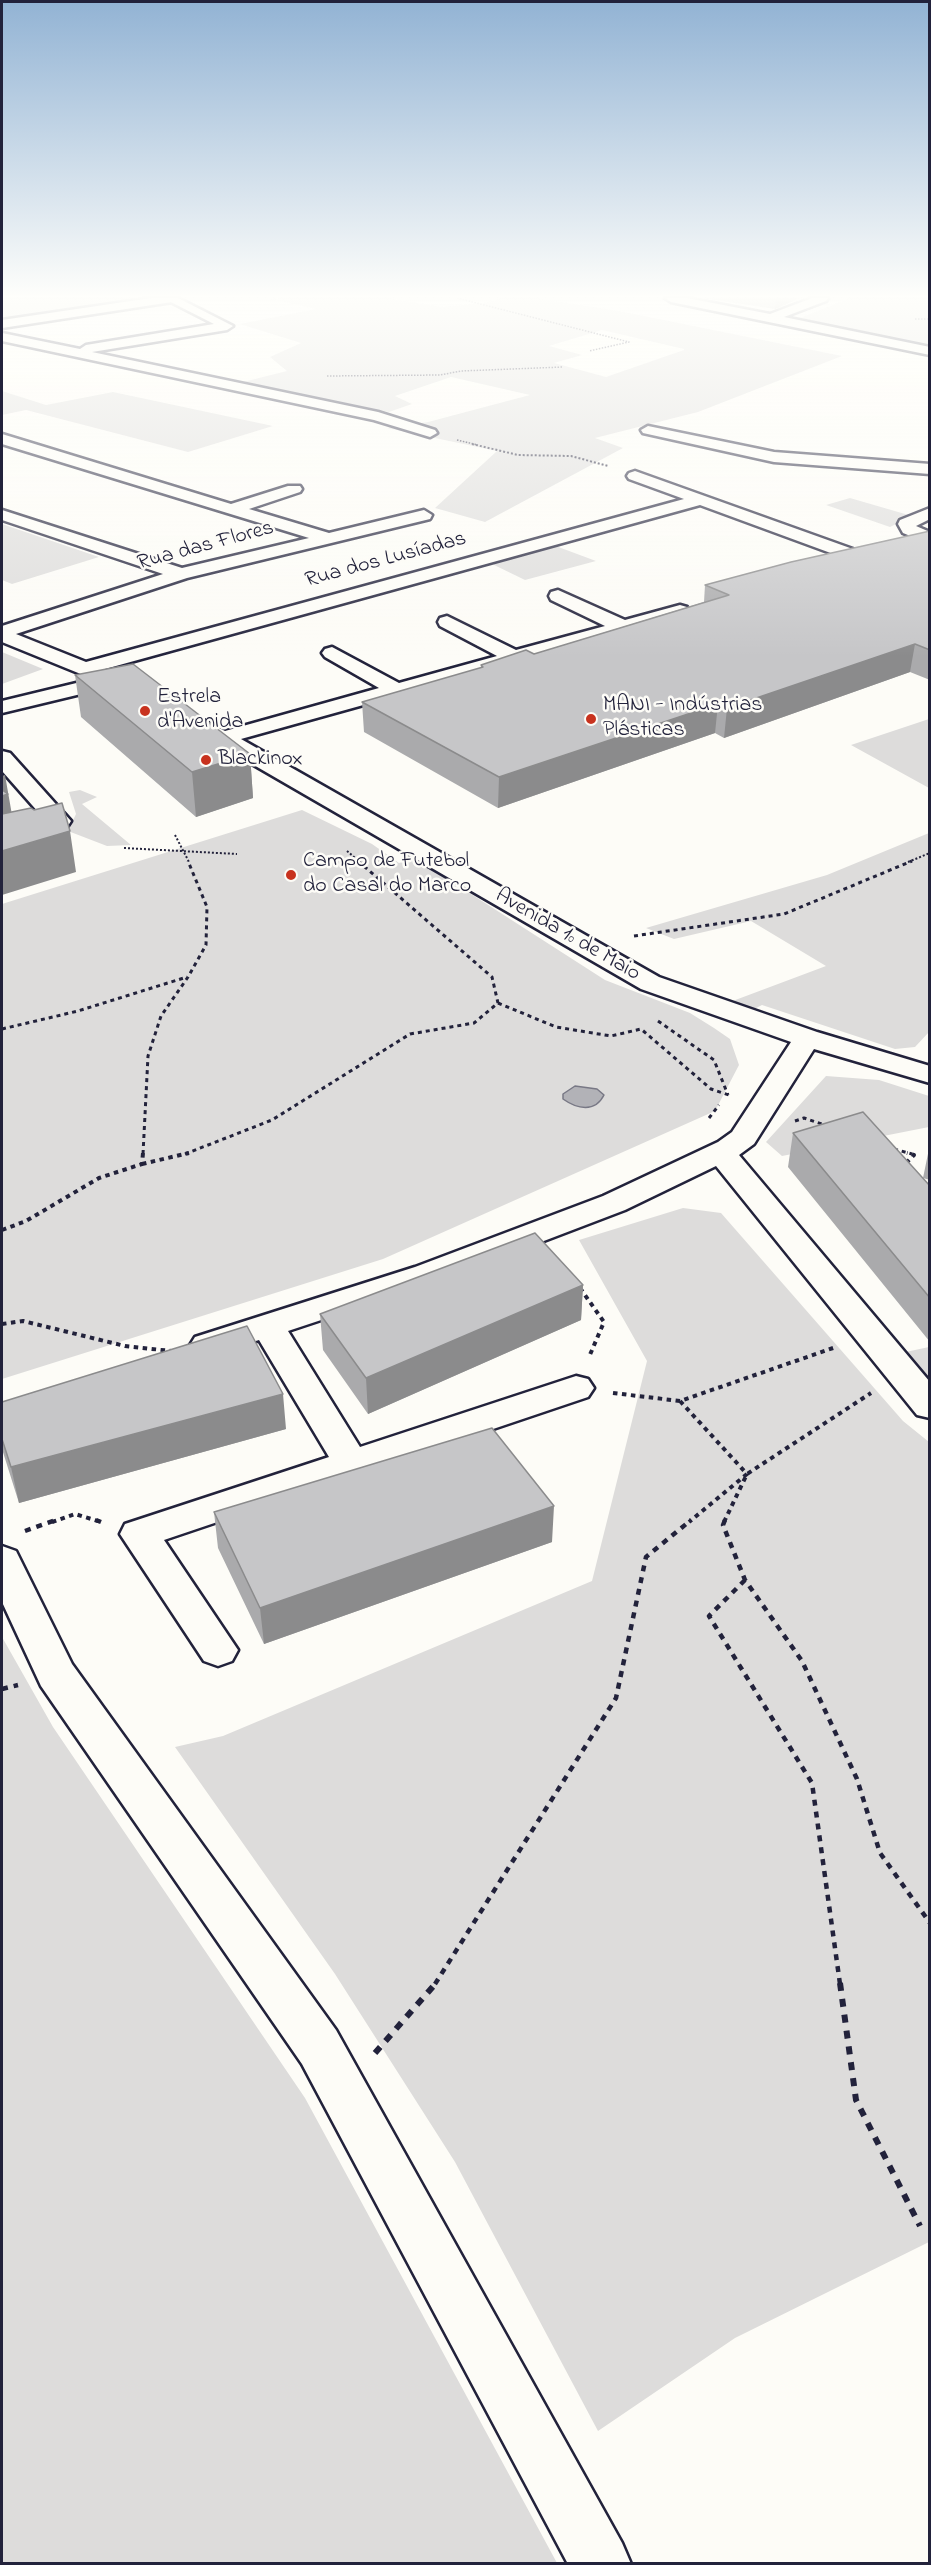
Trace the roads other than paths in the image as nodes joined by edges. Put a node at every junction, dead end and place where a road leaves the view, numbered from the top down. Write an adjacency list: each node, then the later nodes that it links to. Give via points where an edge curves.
1 (383, 418): 3 (street)
2 (648, 430): 5 (street, via 774,457)
3 (430, 433)
4 (6, 444): 9 (street)
5 (930, 469)
6 (624, 474): 8 (street)
7 (294, 489): 9 (street)
8 (701, 500): 16 (street); 26 (street, Rua dos Lusíadas)
9 (231, 509): 13 (street)
10 (930, 513): 14 (street, via 906,524)
11 (2, 515): 18 (street)
12 (424, 515): 13 (street, Rua das Flores)
13 (328, 539): 18 (street, Rua das Flores)
14 (930, 539)
15 (892, 558): 16 (street)
16 (872, 562): 17 (street)
17 (840, 569)
18 (181, 574): 23 (street, Rua das Flores)
19 (558, 596): 22 (street)
20 (701, 605): 22 (street)
21 (447, 622): 25 (street)
22 (622, 627): 25 (street)
23 (2, 633): 26 (street)
24 (332, 652): 28 (street)
25 (514, 657): 28 (street)
26 (84, 669): 27 (street)
27 (113, 680): 29 (street); 30 (street)
28 (396, 690): 32 (street)
29 (152, 701)
30 (2, 707)
31 (182, 717): 32 (street, Avenida 1º de Maio)
32 (222, 738): 35 (street, Avenida 1º de Maio, via 650,983)
33 (2, 758): 34 (street, via 59,821 57,828 45,836)
34 (2, 848)
35 (807, 1038): 36 (street, Avenida 1º de Maio); 37 (street)
36 (930, 1075)
37 (732, 1145): 38 (street, via 603,1207 427,1274); 41 (street, via 871,1335)
38 (267, 1325): 39 (street); 42 (street)
39 (182, 1353)
40 (576, 1388): 42 (street)
41 (930, 1406)
42 (351, 1462): 44 (street, via 139,1534)
43 (12, 1547): 45 (street, via 56,1674 318,2047)
44 (218, 1650)
45 (601, 2564)

